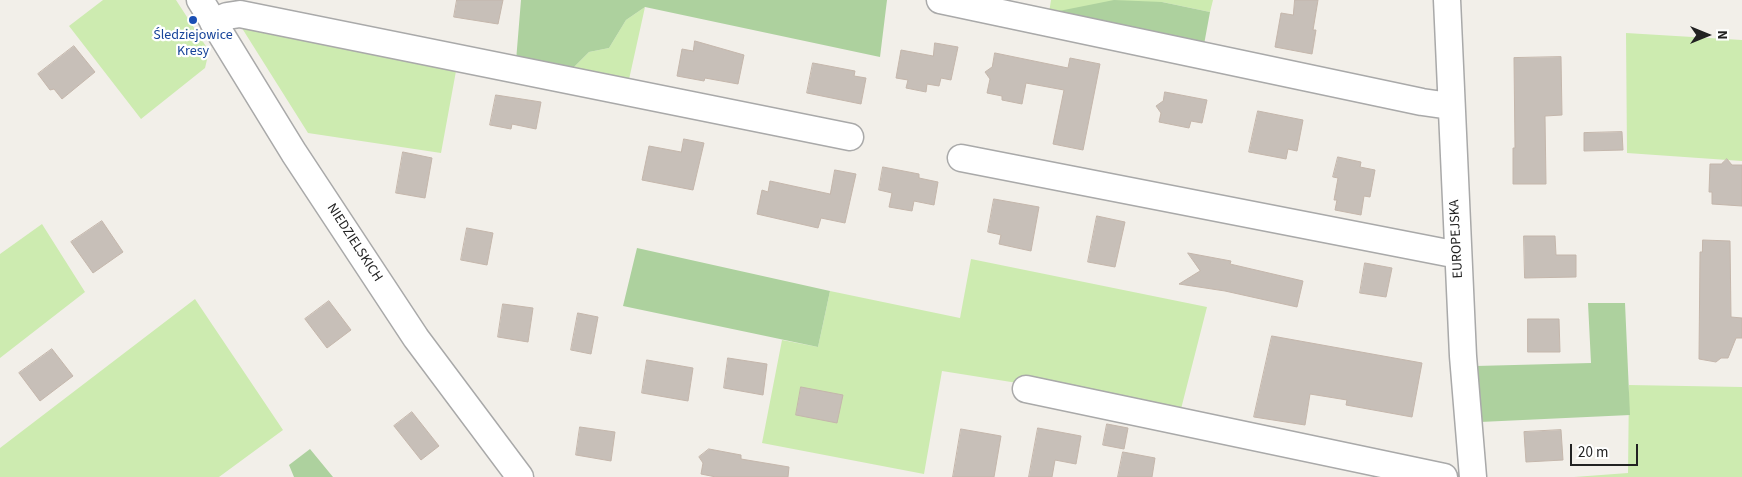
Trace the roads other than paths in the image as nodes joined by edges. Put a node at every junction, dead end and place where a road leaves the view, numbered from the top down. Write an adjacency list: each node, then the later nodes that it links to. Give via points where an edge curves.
1 (200, 0): 4 (street, NIEDZIELSKICH)
2 (940, 0): 5 (street)
3 (1447, 0): 5 (street, EUROPEJSKA)
4 (214, 22): 6 (street, via 240,14); 10 (street, NIEDZIELSKICH, via 294,153 416,338)
5 (1450, 106): 8 (street, EUROPEJSKA)
6 (850, 137)
7 (961, 158): 8 (street)
8 (1458, 255): 12 (street, EUROPEJSKA)
9 (1026, 389): 11 (street)
10 (520, 477)
11 (1444, 477)
12 (1473, 477)

